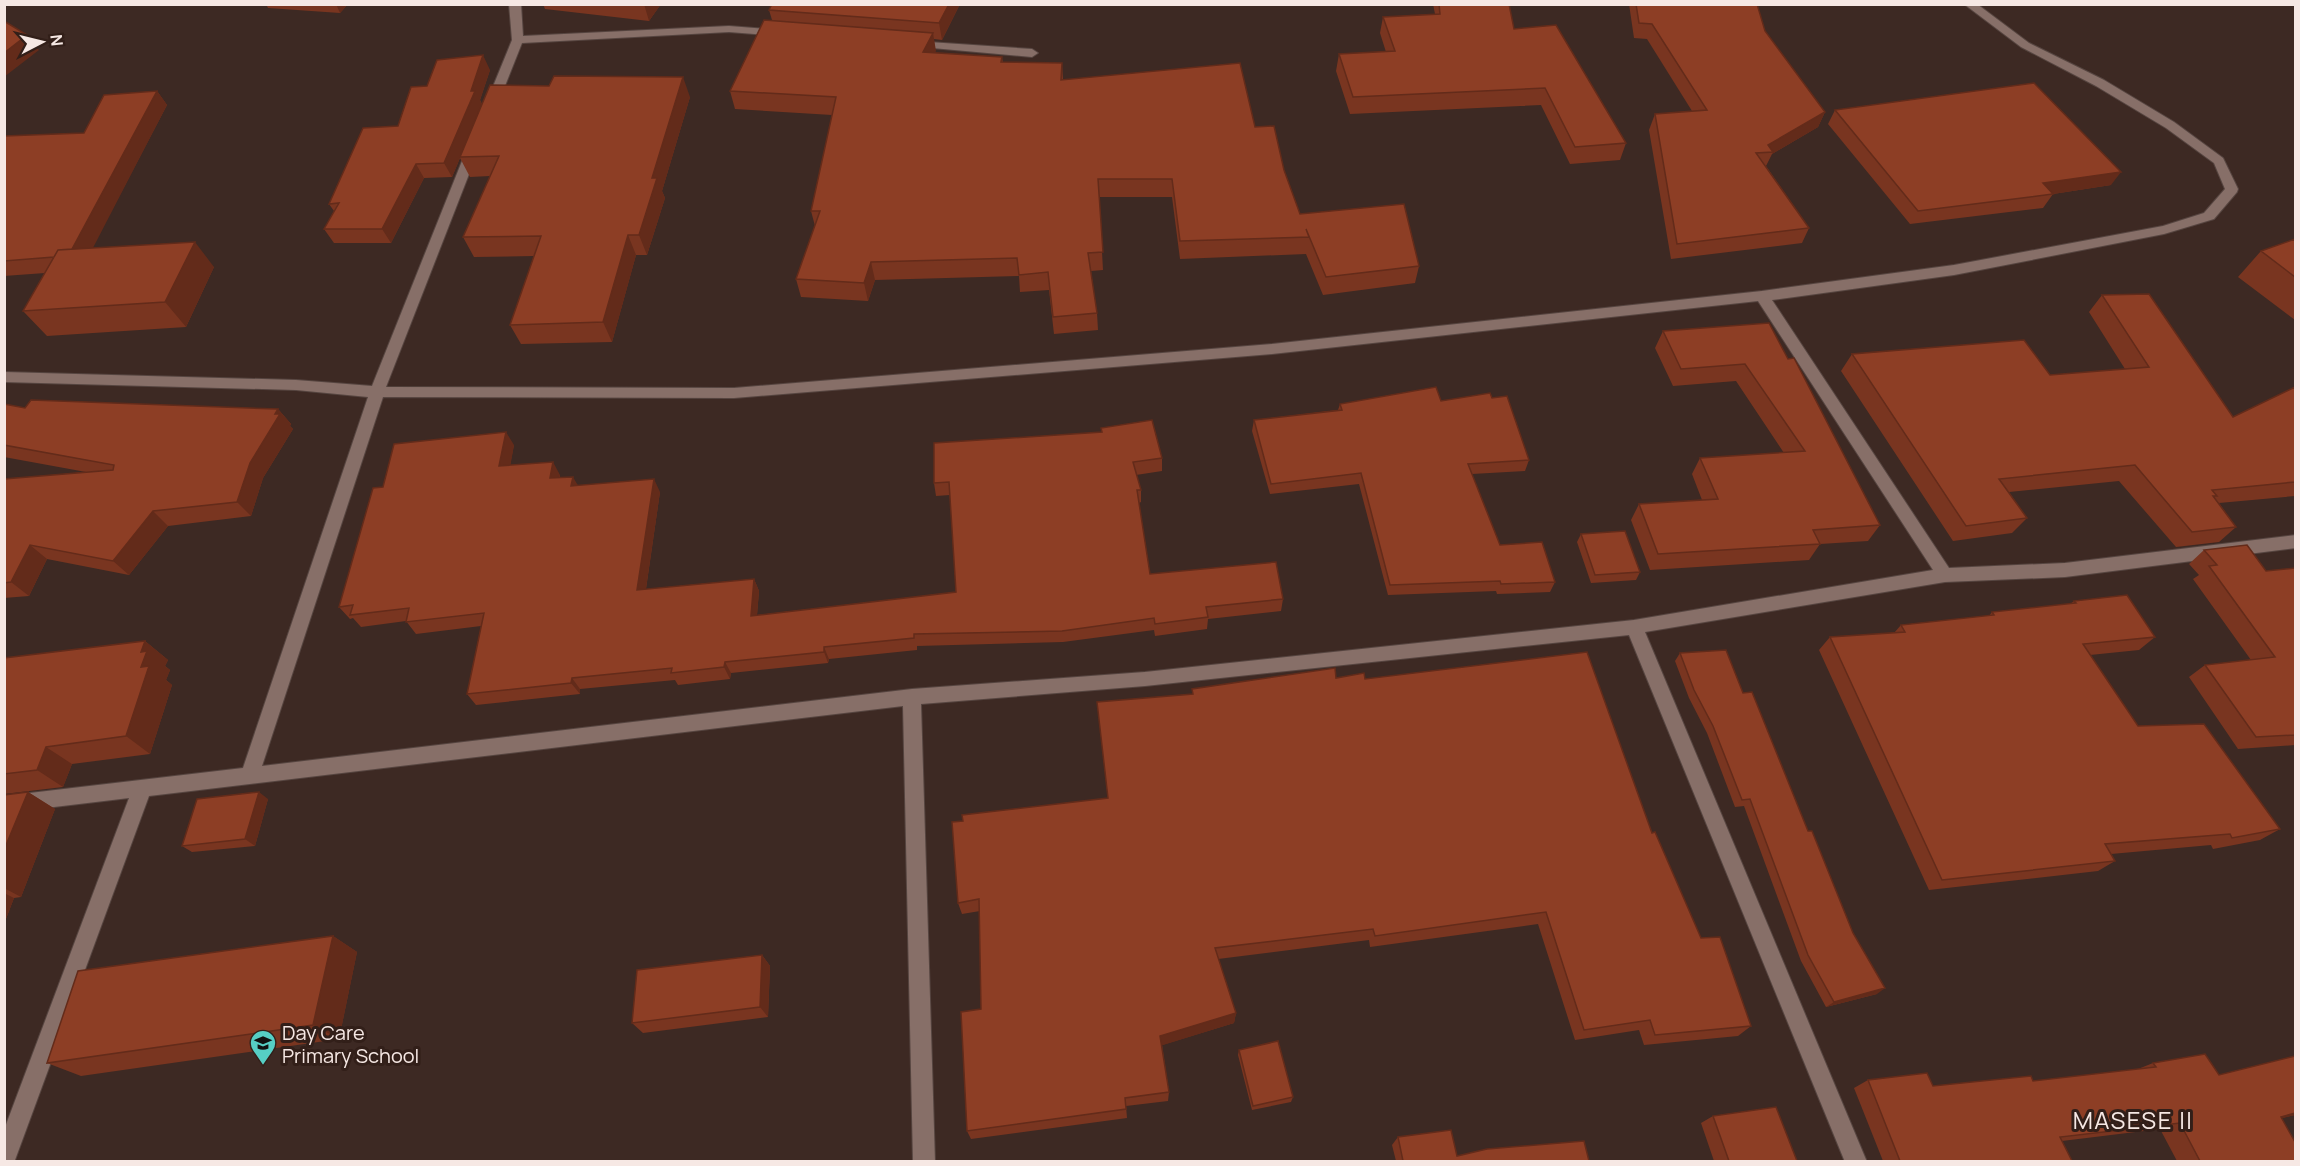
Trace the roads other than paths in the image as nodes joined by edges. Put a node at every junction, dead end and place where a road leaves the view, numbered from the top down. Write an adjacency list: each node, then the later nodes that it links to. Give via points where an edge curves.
1 (514, 4): 4 (street)
2 (1969, 4): 9 (street, via 2025,45 2170,125 2219,161 2232,189 2209,216 2164,230 1954,270)
3 (799, 35): 4 (street, via 729,29)
4 (518, 40): 7 (street)
5 (904, 43): 6 (street)
6 (1032, 53)
7 (487, 117)
8 (478, 138): 11 (street)
9 (1762, 296): 11 (street, via 1272,349 734,393); 13 (street)
10 (4, 377): 11 (street, via 296,385)
11 (377, 392): 16 (street)
12 (2295, 541): 13 (street, via 2066,570)
13 (1945, 574): 14 (street)
14 (1634, 627): 15 (street, via 1145,679); 21 (street)
15 (912, 697): 16 (street); 20 (street)
16 (250, 776): 17 (street)
17 (142, 789): 18 (street); 19 (street)
18 (4, 805)
19 (4, 1160)
20 (924, 1161)
21 (1856, 1161)

